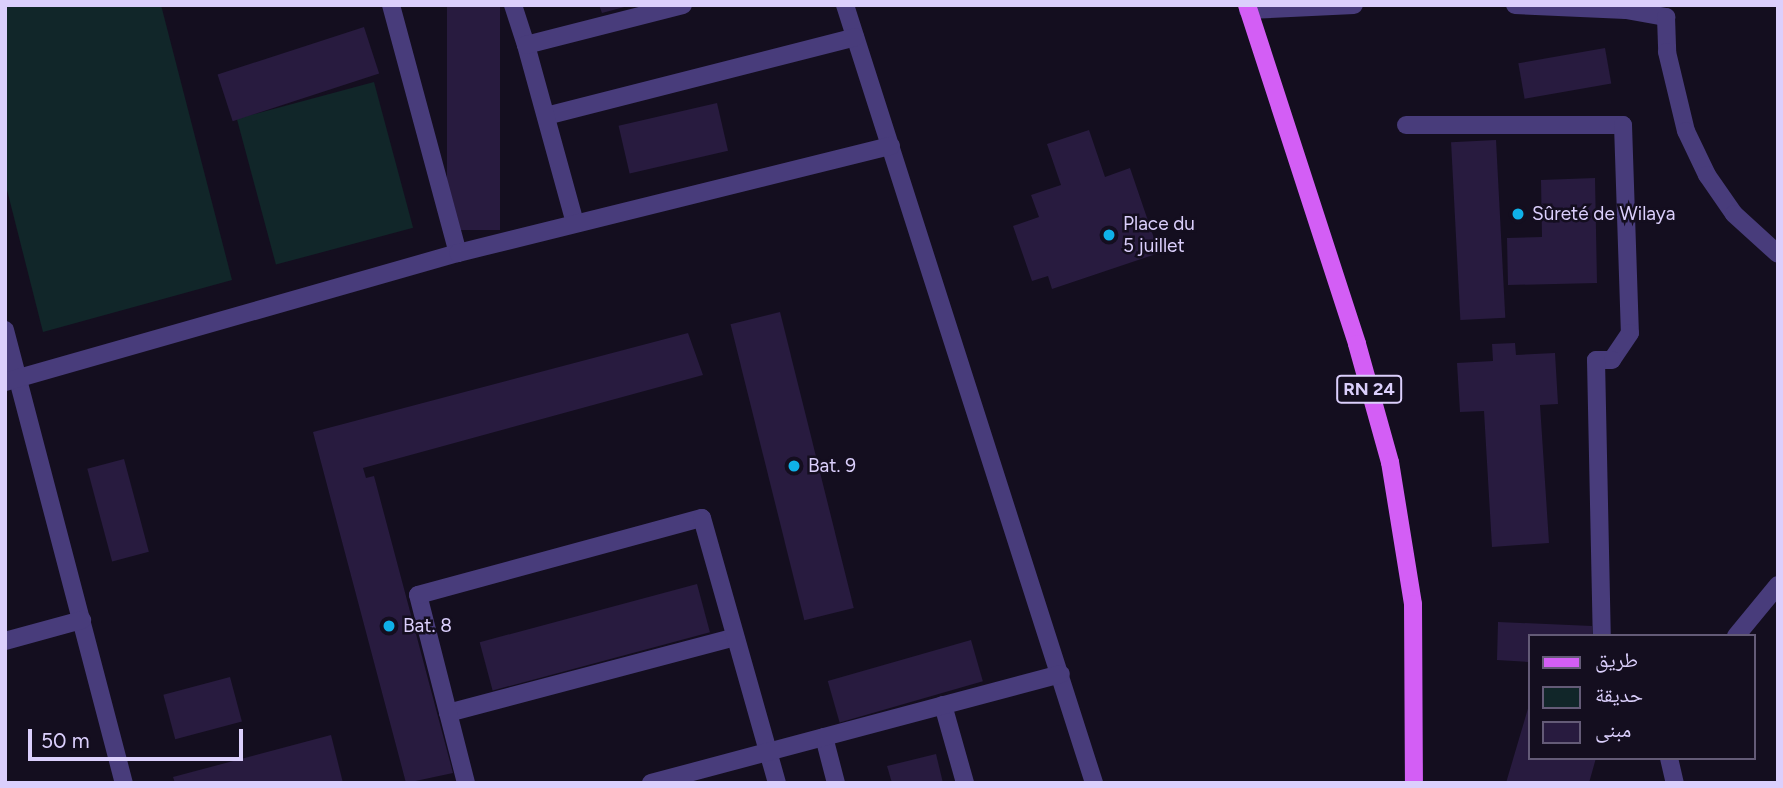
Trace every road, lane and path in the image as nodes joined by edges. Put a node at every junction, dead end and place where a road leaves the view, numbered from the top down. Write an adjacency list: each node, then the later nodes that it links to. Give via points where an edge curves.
1 (391, 5): 16 (street)
2 (513, 5): 11 (street)
3 (683, 5): 11 (street)
4 (845, 5): 10 (street)
5 (1354, 5): 8 (street)
6 (1515, 5): 7 (street)
7 (1542, 6): 9 (street)
8 (1247, 7): 39 (main road, RN 24, via 1357,344 1390,462 1413,604)
9 (1669, 11): 17 (street, via 1667,52 1686,131 1707,175 1734,214)
10 (855, 37): 12 (street); 14 (street)
11 (526, 45): 12 (street)
12 (546, 116): 15 (street)
13 (1406, 125): 22 (street, via 1623,125 1630,332 1612,360 1596,360)
14 (891, 145): 15 (street); 26 (street)
15 (575, 223): 16 (street)
16 (458, 253): 19 (street)
17 (1778, 254)
18 (5, 330): 19 (street)
19 (11, 380): 21 (street)
20 (1778, 585): 23 (street)
21 (82, 620): 25 (street); 33 (street)
22 (1602, 634)
23 (1737, 634)
24 (735, 638): 28 (street); 28 (street, via 702,518 418,595); 30 (street)
25 (5, 641)
26 (1061, 674): 27 (street); 38 (street)
27 (943, 705): 29 (street); 37 (street)
28 (448, 713): 34 (street)
29 (824, 737): 30 (street); 36 (street)
30 (768, 752): 32 (street); 35 (street)
31 (1669, 760): 40 (street)
32 (654, 782)
33 (124, 783)
34 (466, 783)
35 (777, 783)
36 (836, 783)
37 (965, 783)
38 (1094, 783)
39 (1414, 783)
40 (1675, 783)

